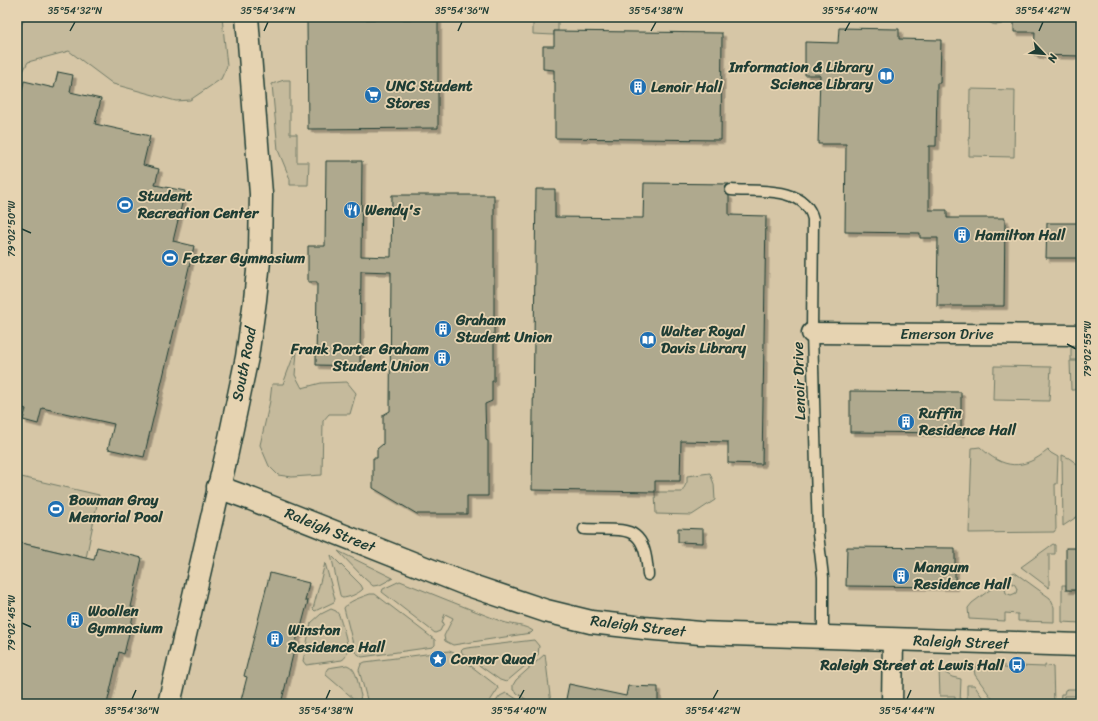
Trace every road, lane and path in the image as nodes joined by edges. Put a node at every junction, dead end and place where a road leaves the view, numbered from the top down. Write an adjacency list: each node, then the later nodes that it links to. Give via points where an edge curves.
1 (247, 17): 5 (street, South Road, via 261,194 260,251 247,357)
2 (731, 190): 3 (lane, Lenoir Drive, via 789,194 803,201 810,210 813,224)
3 (812, 333): 4 (street, Emerson Drive); 8 (lane, Lenoir Drive, via 818,534 823,577)
4 (1081, 335)
5 (218, 487): 8 (street, Raleigh Street, via 464,583 546,611 591,622 644,628 700,633); 11 (street, South Road)
6 (584, 529): 7 (lane, via 629,531 638,537 646,550)
7 (648, 575)
8 (823, 637): 9 (street, Raleigh Street)
9 (893, 640): 10 (street, Raleigh Street); 12 (street)
10 (1081, 645)
11 (169, 704)
12 (892, 704)

